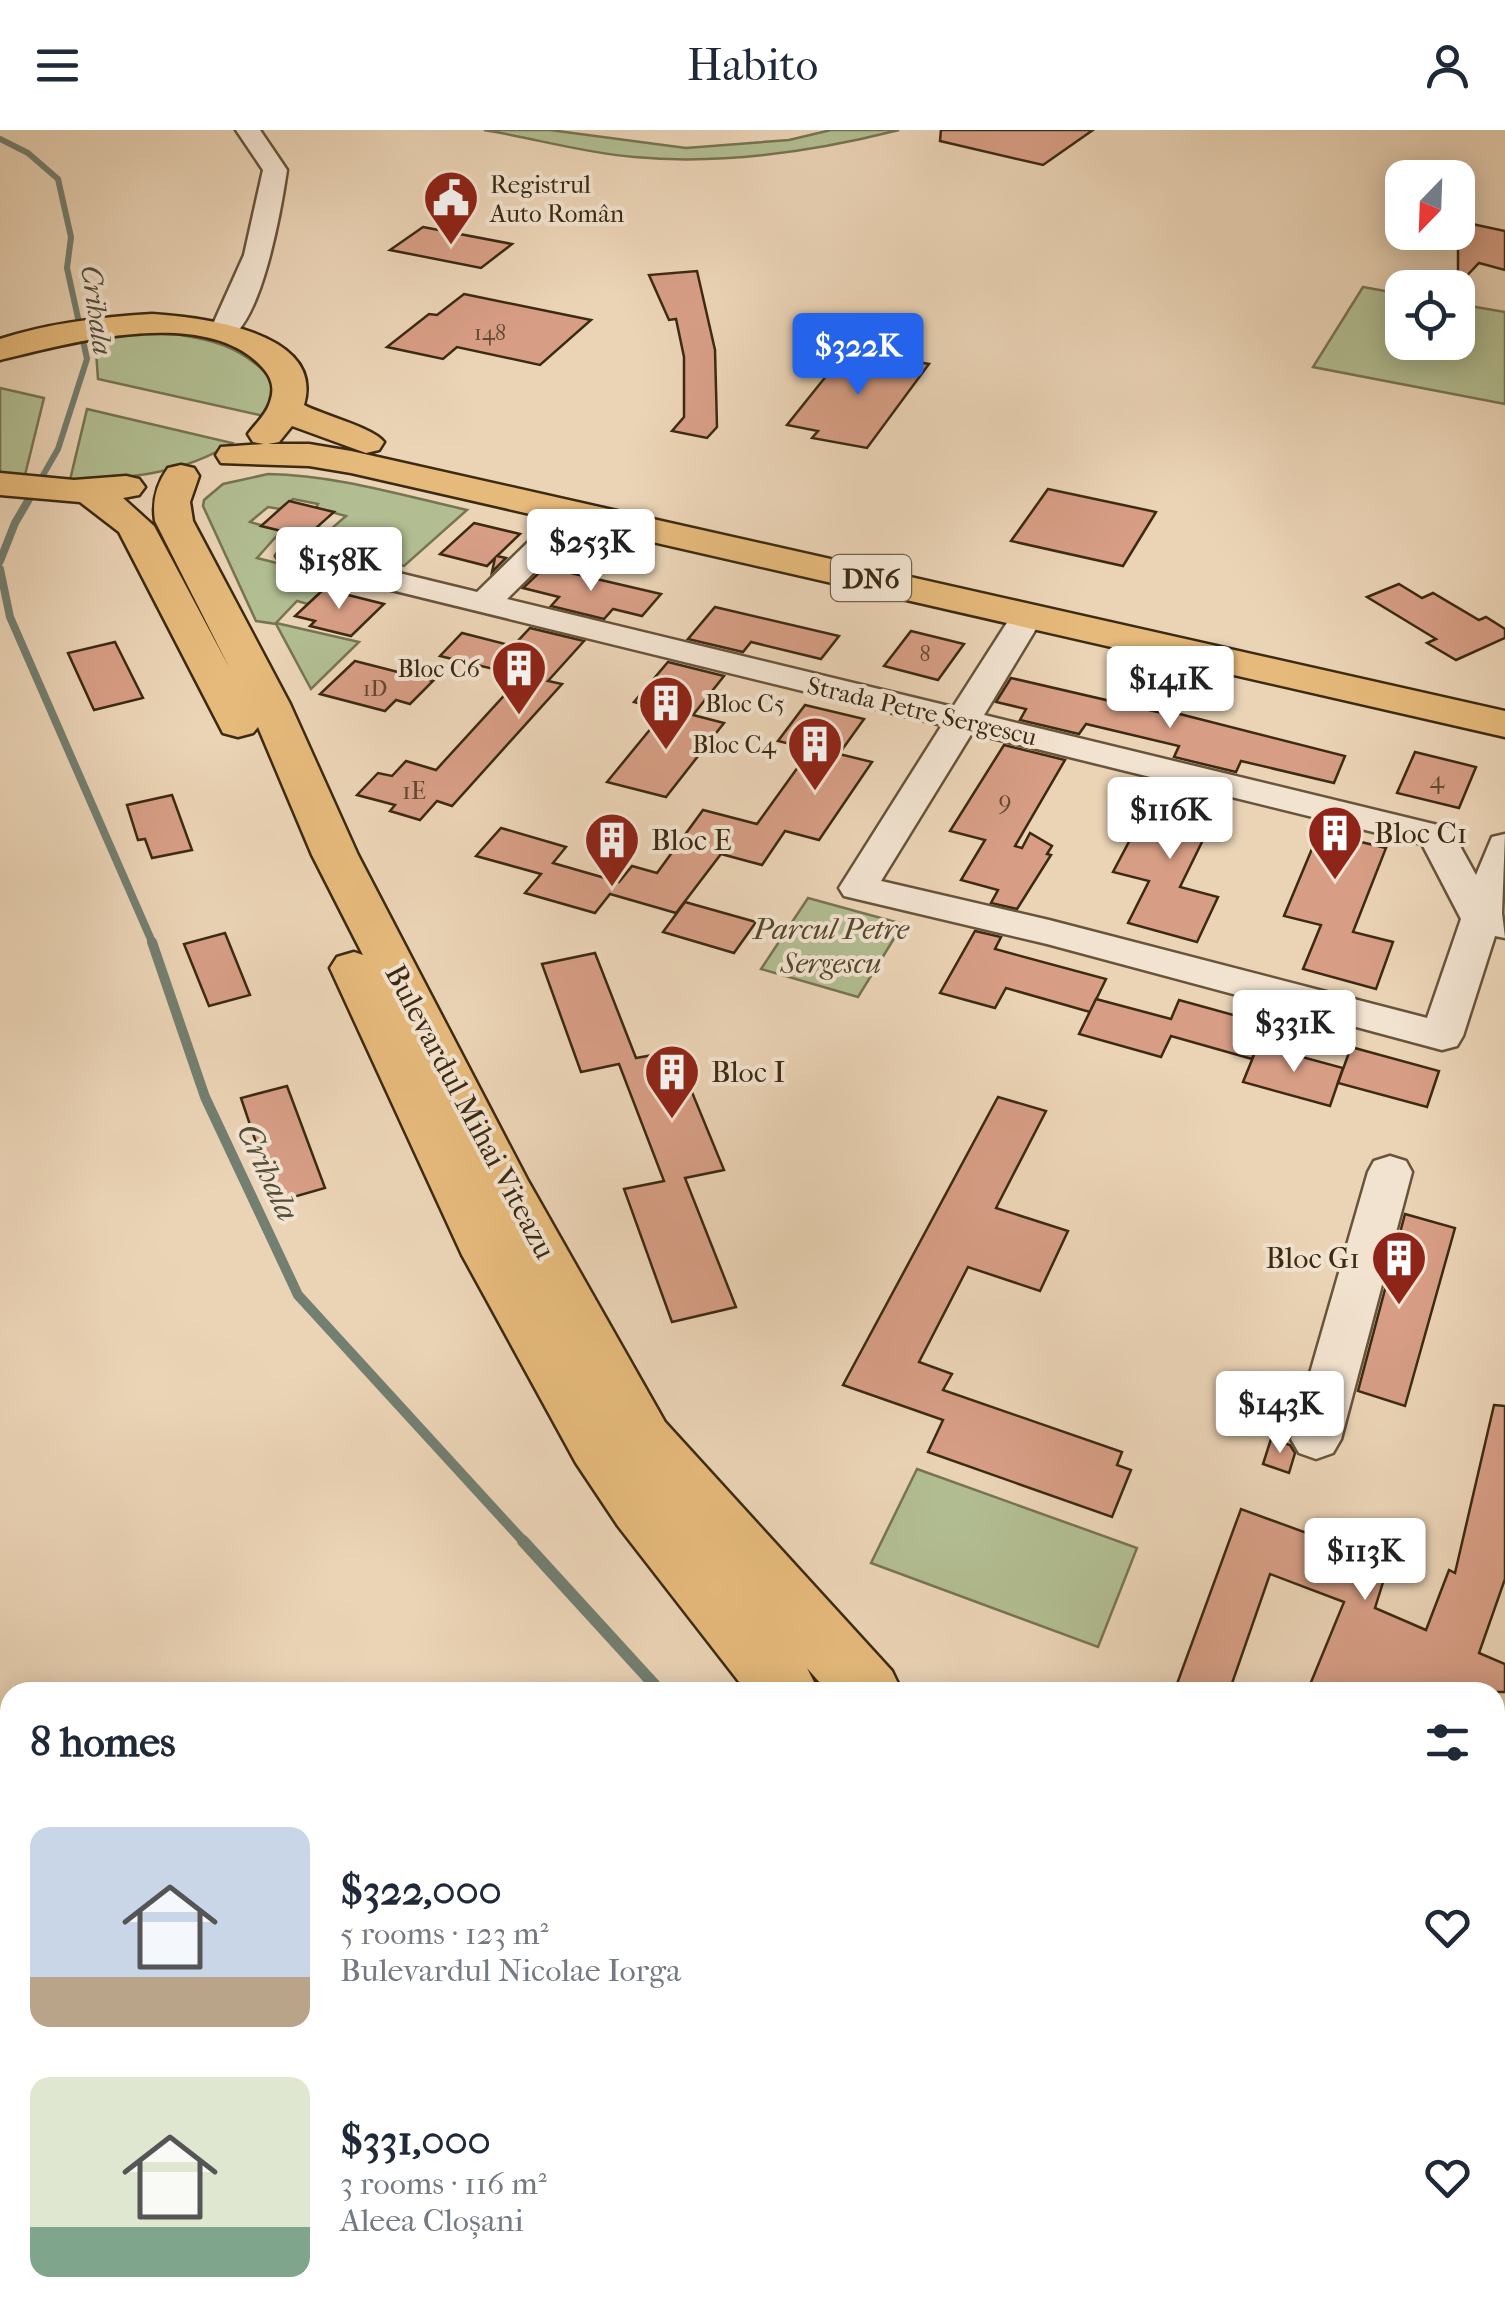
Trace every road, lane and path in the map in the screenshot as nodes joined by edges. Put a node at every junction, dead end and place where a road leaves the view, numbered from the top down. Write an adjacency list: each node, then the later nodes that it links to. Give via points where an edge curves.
1 (248, 130): 2 (street, via 274,170 264,236)
2 (223, 333): 3 (main road, via 115,325); 4 (main road, via 280,364 291,393)
3 (3, 348)
4 (286, 409): 5 (main road, DN6, via 267,433); 13 (main road, DN6, via 374,444)
5 (234, 455): 6 (main road, DN6); 9 (main road, DN6, via 333,458)
6 (181, 476): 8 (main road, DN6); 16 (main road, Bulevardul Mihai Viteazu, via 174,521 270,704)
7 (2, 485): 8 (main road, DN6)
8 (82, 491): 16 (main road, Bulevardul Mihai Viteazu, via 135,526)
9 (576, 512): 11 (street); 12 (main road, DN6)
10 (292, 556): 11 (street, Strada Petre Sergescu)
11 (484, 603): 14 (street, Strada Petre Sergescu)
12 (1029, 614): 14 (street); 15 (main road, DN6)
13 (1505, 699)
14 (964, 721): 18 (street, Strada Petre Sergescu, via 1436,836); 18 (street, via 858,888 1442,1036)
15 (1505, 724)
16 (281, 771): 19 (main road, Bulevardul Mihai Viteazu)
17 (1505, 845): 18 (street)
18 (1493, 923)
19 (450, 1121): 22 (main road, Bulevardul Mihai Viteazu, via 490,1255 597,1446); 23 (main road, Bulevardul Mihai Viteazu, via 501,1181 644,1438)
20 (1390, 1172): 21 (street)
21 (1316, 1439)
22 (778, 1682)
23 (860, 1682)

